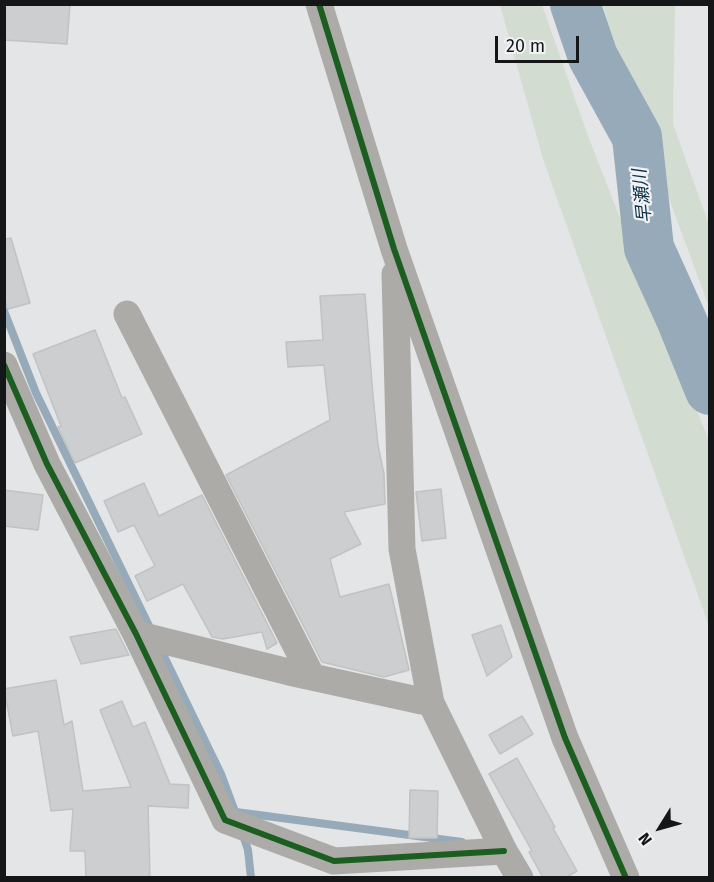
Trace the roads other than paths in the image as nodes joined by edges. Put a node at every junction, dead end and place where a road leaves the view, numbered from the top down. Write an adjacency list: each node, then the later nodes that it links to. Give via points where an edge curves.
1 (320, 4): 2 (street)
2 (394, 249): 7 (street, via 402,549); 10 (street, via 565,738)
3 (128, 314): 6 (street)
4 (4, 365): 5 (street, via 47,464)
5 (136, 634): 6 (street); 8 (street, via 225,820 334,861)
6 (312, 677): 7 (street)
7 (431, 703): 8 (street)
8 (504, 851): 9 (street)
9 (520, 878)
10 (626, 878)

